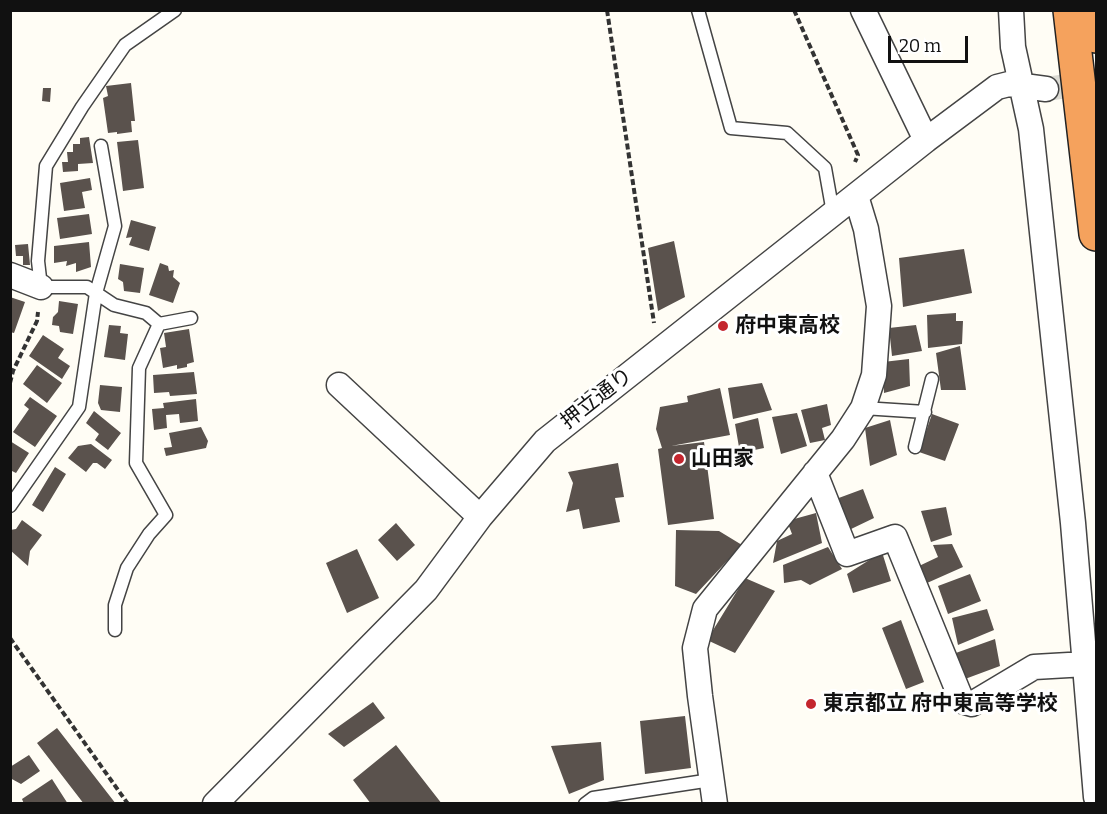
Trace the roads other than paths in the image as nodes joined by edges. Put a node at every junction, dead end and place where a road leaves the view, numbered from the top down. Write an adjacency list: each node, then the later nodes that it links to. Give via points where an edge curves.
1 (175, 10): 16 (lane, via 125,45 46,166 38,261)
2 (698, 10): 13 (lane, via 731,128 787,133 825,168)
3 (863, 10): 10 (street)
4 (1011, 10): 8 (street)
5 (1070, 10): 14 (highway)
6 (1093, 10): 7 (highway)
7 (1096, 36)
8 (1020, 85): 9 (street, 押立通り); 10 (street, 押立通り, via 997,87); 29 (street, via 1031,129)
9 (1046, 89)
10 (926, 140): 12 (street, 押立通り)
11 (101, 146): 17 (lane, via 115,226)
12 (856, 196): 13 (street, 押立通り); 22 (street, via 866,229 879,306 874,375)
13 (833, 213): 27 (street, 押立通り, via 545,441)
14 (1096, 234)
15 (10, 275): 16 (street)
16 (41, 286): 17 (lane, via 87,288)
17 (96, 293): 19 (lane, via 114,305 146,313); 26 (lane, via 79,407)
18 (191, 318): 19 (lane)
19 (159, 324): 28 (lane, via 139,368 136,463 166,516 127,568 115,605)
20 (932, 379): 23 (lane)
21 (339, 385): 27 (street)
22 (863, 408): 23 (lane); 25 (street)
23 (925, 412): 24 (lane)
24 (915, 447)
25 (815, 473): 29 (street, via 847,554 895,537 962,701 972,704 1034,668); 30 (street, via 705,609 695,648)
26 (10, 506)
27 (480, 517): 32 (street, 押立通り, via 426,590)
28 (115, 630)
29 (1086, 664): 31 (street)
30 (713, 792): 33 (lane, via 592,798)
31 (1096, 797)
32 (215, 804)
33 (585, 804)

